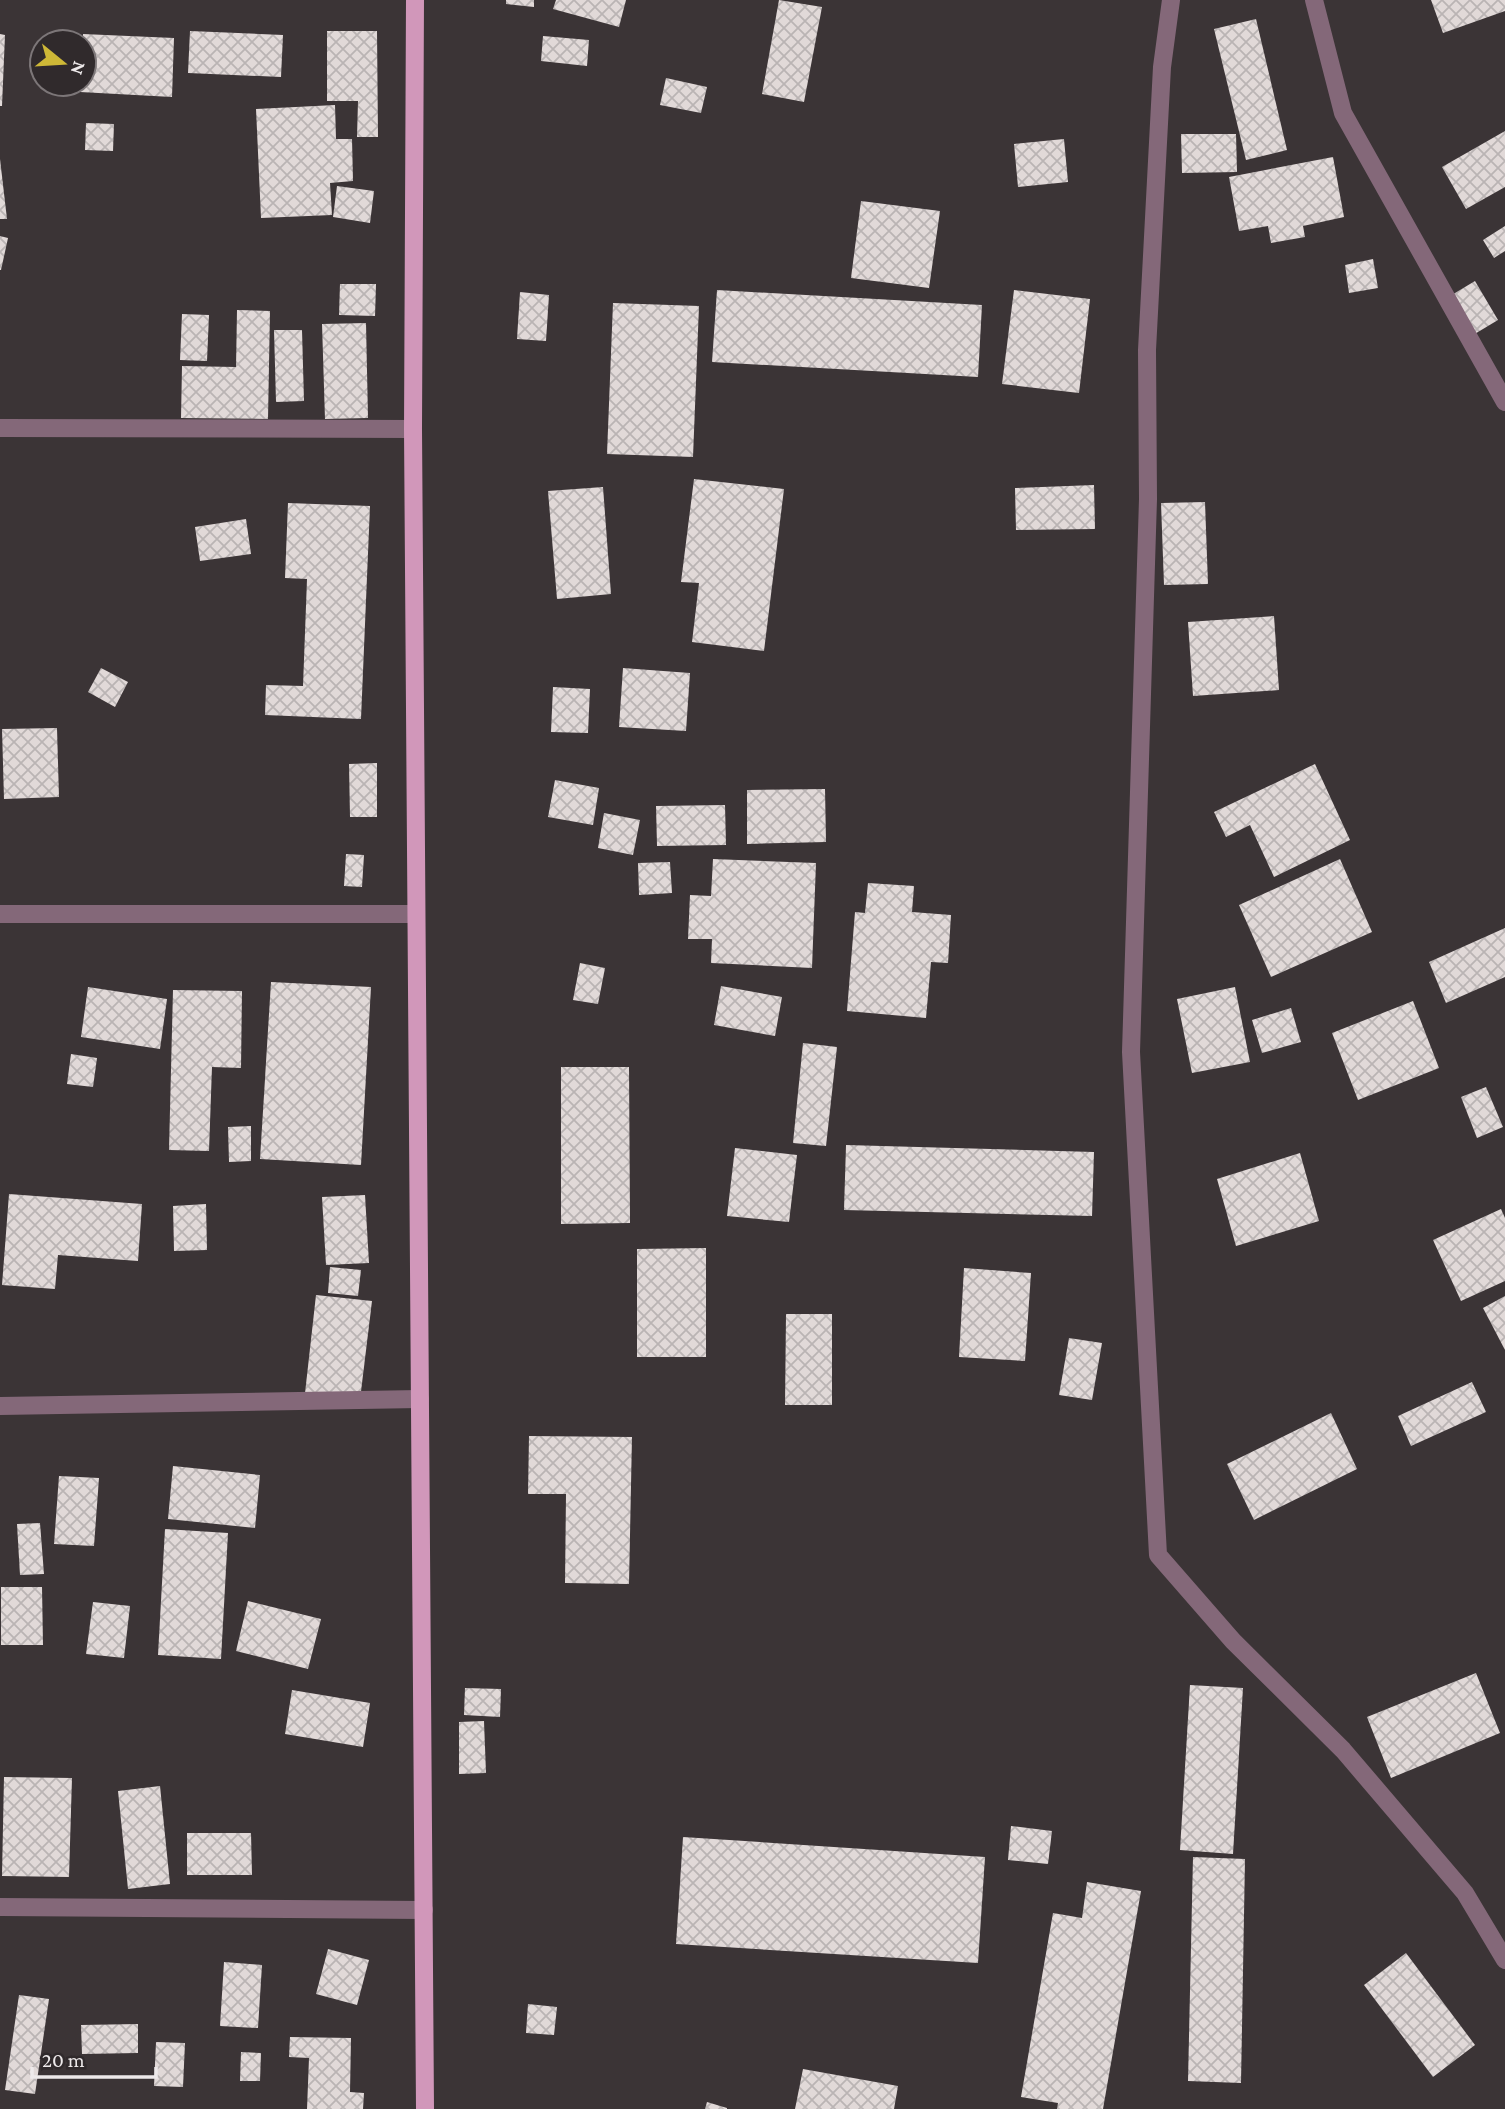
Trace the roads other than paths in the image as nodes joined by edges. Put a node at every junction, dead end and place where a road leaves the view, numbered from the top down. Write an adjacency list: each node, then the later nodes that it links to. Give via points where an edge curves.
1 (415, 0): 6 (main road)
2 (1171, 0): 13 (street, via 1162,67 1147,350 1148,499 1131,1052 1158,1555 1233,1641 1343,1750 1465,1894)
3 (1314, 0): 4 (street, via 1343,113)
4 (1505, 402)
5 (0, 428): 6 (street)
6 (413, 429): 8 (main road)
7 (0, 914): 8 (street)
8 (416, 914): 9 (main road)
9 (420, 1399): 10 (street); 12 (main road)
10 (0, 1406)
11 (0, 1907): 12 (street)
12 (424, 1910): 14 (main road)
13 (1505, 1959)
14 (425, 2109)

